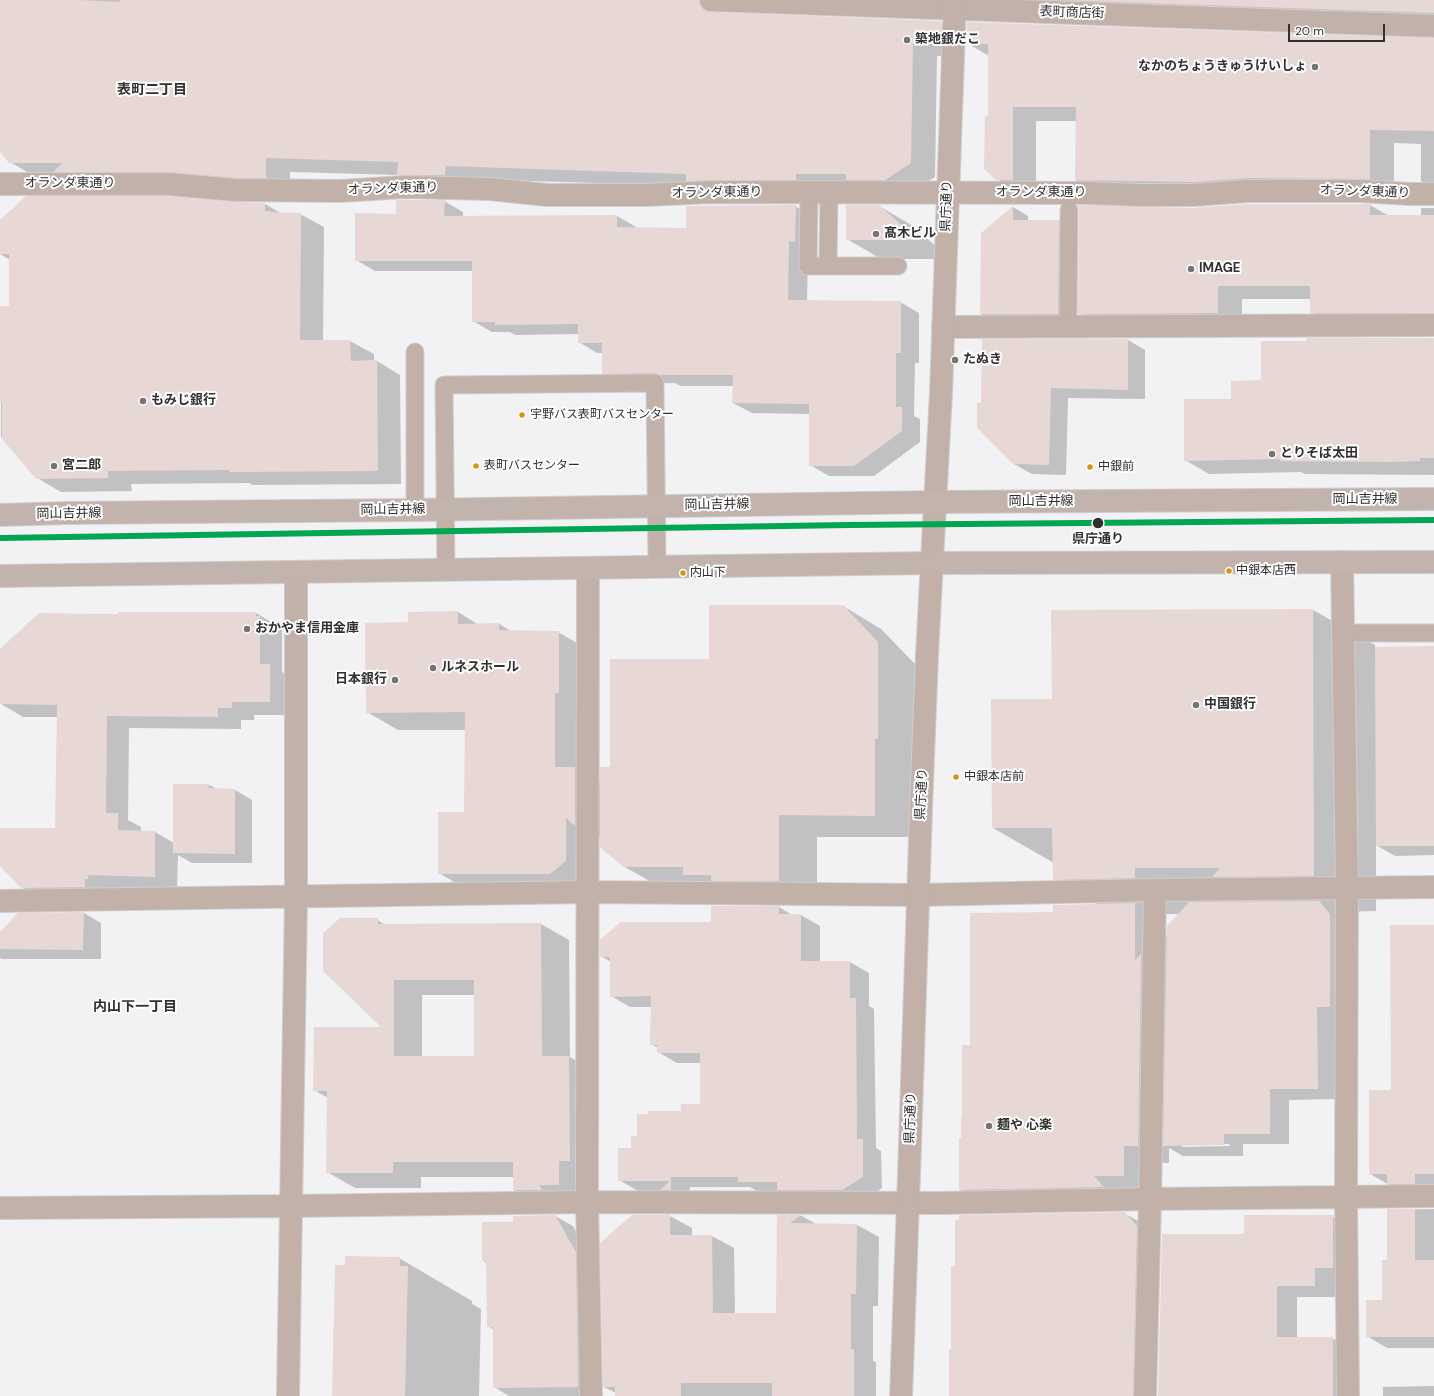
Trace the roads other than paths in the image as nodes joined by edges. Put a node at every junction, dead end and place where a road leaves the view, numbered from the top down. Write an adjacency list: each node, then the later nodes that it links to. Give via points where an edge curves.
1 (711, 0): 2 (street, 表町商店街)
2 (954, 5): 3 (street, 表町商店街); 6 (street, 県庁通り)
3 (1434, 26)
4 (0, 184): 5 (street, オランダ東通り, via 168,184 235,190 340,191 404,187 490,189 547,195)
5 (819, 192): 6 (street, オランダ東通り); 9 (lane); 9 (lane, via 808,266)
6 (948, 193): 7 (street, オランダ東通り, via 1194,195 1248,191 1360,190); 13 (street, 県庁通り)
7 (1434, 194)
8 (1069, 210): 12 (lane)
9 (828, 266): 10 (lane)
10 (898, 266)
11 (1434, 325): 12 (street)
12 (1068, 326): 13 (street)
13 (943, 327): 16 (street, 県庁通り)
14 (415, 352): 18 (lane)
15 (1434, 499): 16 (main road, 岡山吉井線)
16 (935, 502): 17 (main road, 岡山吉井線); 23 (street, 県庁通り)
17 (656, 506): 19 (main road, 岡山吉井線); 19 (lane, via 655,383 444,385); 25 (lane)
18 (415, 510): 19 (main road, 岡山吉井線); 20 (main road, 岡山吉井線)
19 (446, 510): 26 (lane)
20 (0, 515)
21 (1342, 562): 22 (main road); 23 (main road); 29 (street)
22 (1434, 562)
23 (932, 563): 25 (main road); 35 (street, 県庁通り)
24 (588, 568): 25 (main road); 26 (main road); 34 (street)
25 (657, 568)
26 (446, 571): 27 (main road)
27 (296, 572): 28 (main road); 36 (street)
28 (0, 576)
29 (1342, 633): 30 (lane); 31 (street)
30 (1434, 633)
31 (1347, 887): 32 (street); 33 (street); 39 (street)
32 (1434, 887)
33 (1155, 890): 35 (street); 40 (street)
34 (588, 892): 35 (street); 36 (street); 41 (street)
35 (918, 895): 42 (street, 県庁通り)
36 (296, 897): 37 (street); 43 (street)
37 (0, 901)
38 (1434, 1196): 39 (street)
39 (1346, 1197): 40 (street); 49 (street)
40 (1150, 1199): 42 (street); 48 (street)
41 (587, 1202): 42 (street); 43 (street); 46 (street)
42 (908, 1203): 47 (street, 県庁通り)
43 (291, 1206): 44 (street); 45 (street)
44 (0, 1208)
45 (288, 1396)
46 (591, 1396)
47 (901, 1396)
48 (1145, 1396)
49 (1348, 1396)

